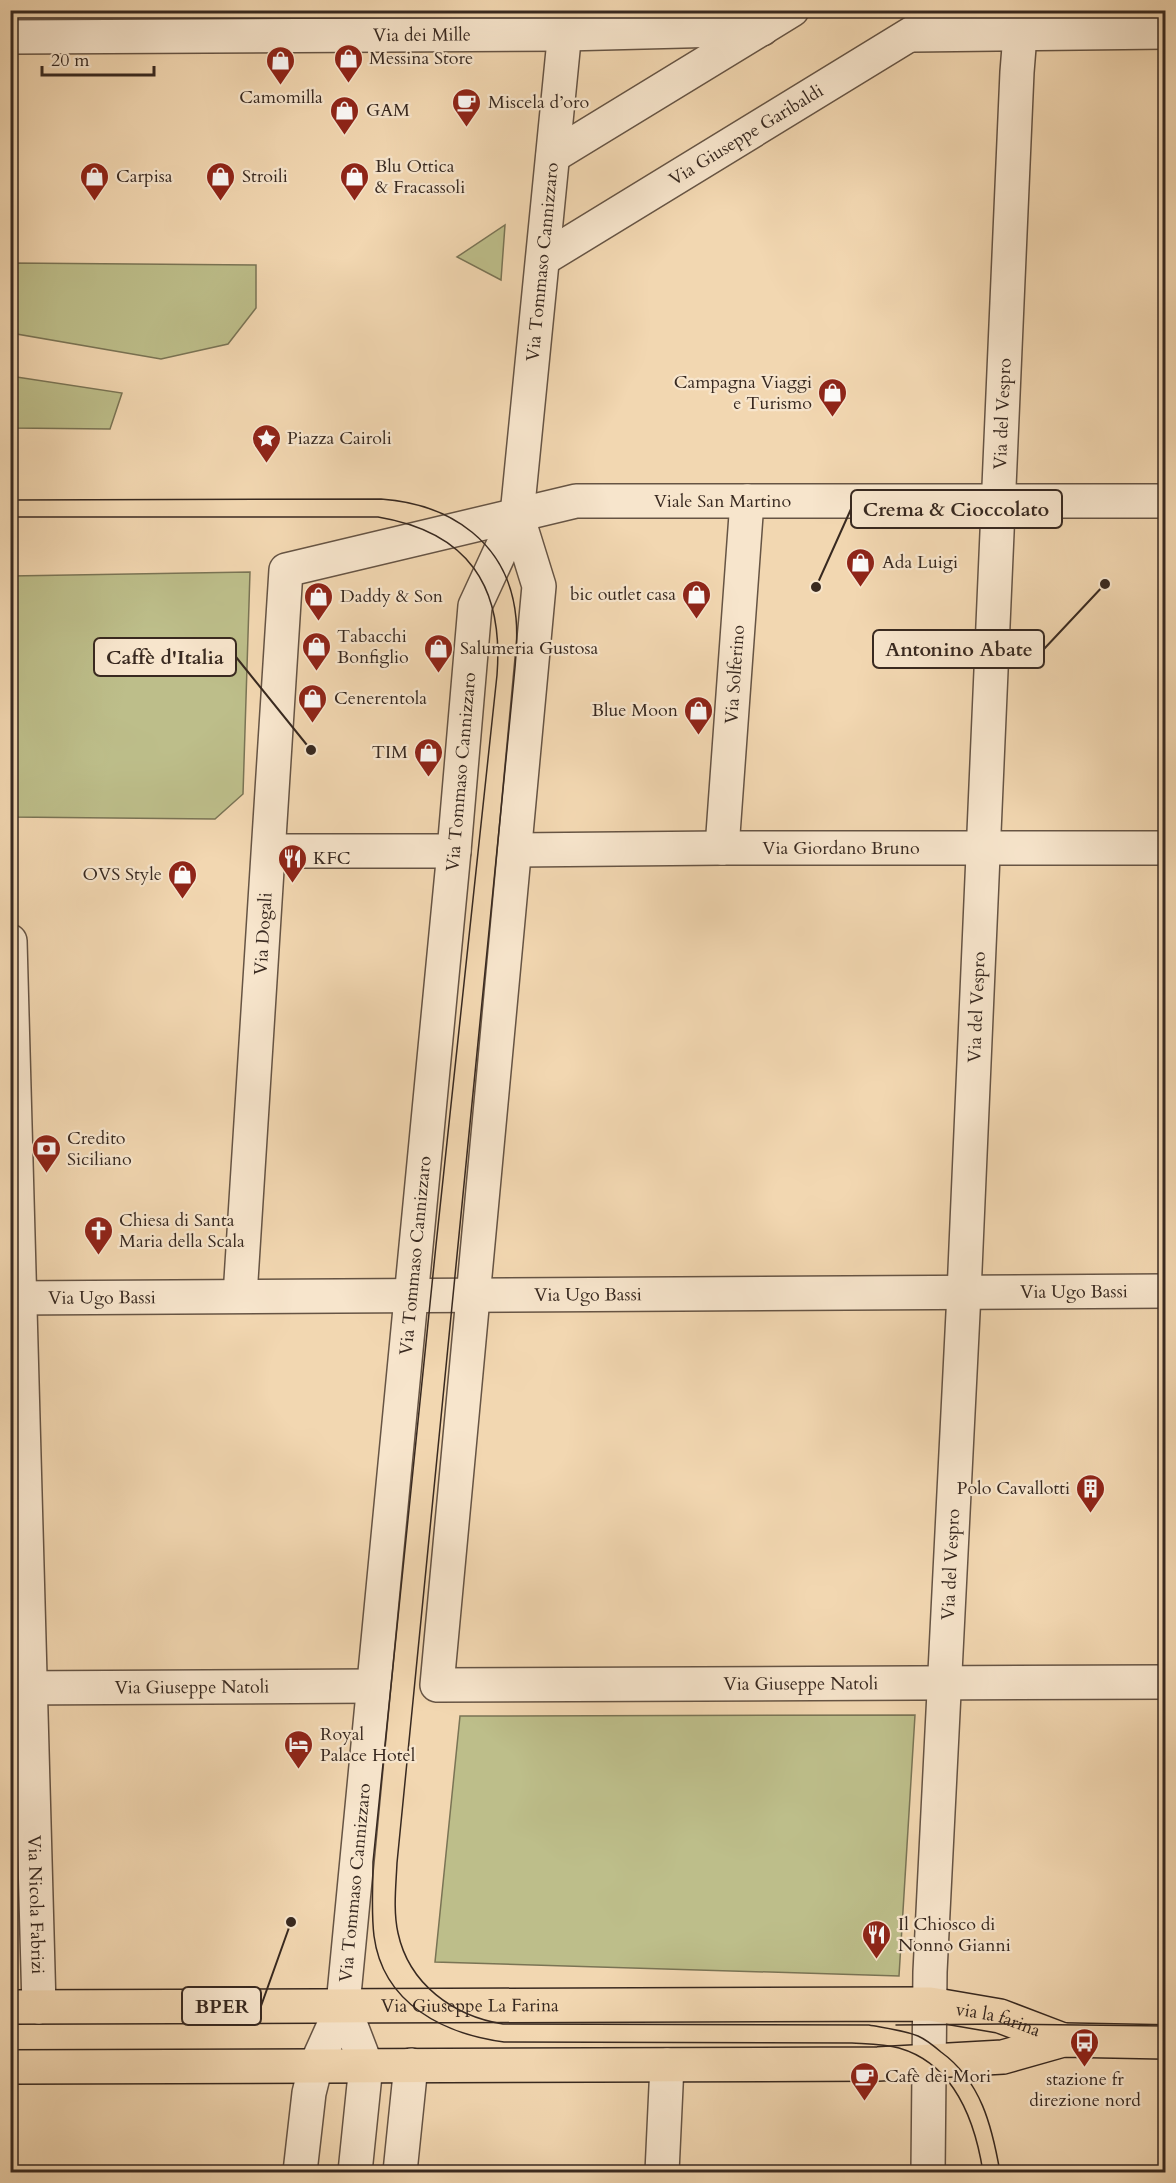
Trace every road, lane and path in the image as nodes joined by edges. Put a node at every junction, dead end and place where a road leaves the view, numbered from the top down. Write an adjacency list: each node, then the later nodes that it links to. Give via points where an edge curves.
1 (792, 10): 6 (street)
2 (950, 10): 8 (street, Via Giuseppe Garibaldi)
3 (1021, 21): 7 (street); 8 (street); 13 (street, Via del Vespro)
4 (566, 22): 5 (street, Via dei Mille); 6 (street, Via dei Mille); 10 (street, Via Tommaso Cannizzaro)
5 (321, 23): 9 (street, Via dei Mille)
6 (762, 29): 10 (street)
7 (1166, 32)
8 (911, 35): 11 (street, Via Giuseppe Garibaldi)
9 (10, 37)
10 (553, 156): 11 (street, Via Tommaso Cannizzaro)
11 (543, 258): 15 (street, Via Tommaso Cannizzaro)
12 (747, 501): 13 (street, Viale San Martino); 15 (street, Viale San Martino, via 576,501); 17 (street, Via Solferino)
13 (999, 501): 14 (street, Viale San Martino); 19 (street, Via del Vespro)
14 (1166, 501)
15 (517, 515): 16 (street, Viale San Martino); 20 (street, Via Tommaso Cannizzaro, via 475,606); 21 (street, Via Tommaso Cannizzaro, via 539,586)
16 (286, 570): 22 (street, Via Dogali)
17 (722, 848): 19 (street, Via Giordano Bruno); 21 (street, Via Giordano Bruno)
18 (1166, 848): 19 (street, Via Giordano Bruno)
19 (983, 849): 25 (street, Via del Vespro)
20 (454, 850): 22 (street); 28 (street, Via Tommaso Cannizzaro)
21 (515, 850): 26 (street, Via Tommaso Cannizzaro)
22 (268, 851): 27 (street, Via Dogali)
23 (10, 941): 29 (street, Via Nicola Fabrizi)
24 (1166, 1291): 25 (street, Via Ugo Bassi)
25 (964, 1293): 26 (street, Via Ugo Bassi); 31 (street, Via del Vespro)
26 (474, 1295): 28 (street, Via Ugo Bassi); 33 (street, Via Tommaso Cannizzaro)
27 (240, 1296): 28 (street, Via Ugo Bassi); 29 (street, Via Ugo Bassi)
28 (412, 1296): 32 (street, Via Tommaso Cannizzaro)
29 (16, 1298): 34 (street, Via Nicola Fabrizi)
30 (1166, 1682): 31 (street, Via Giuseppe Natoli)
31 (945, 1683): 33 (street, Via Giuseppe Natoli); 35 (street, Via del Vespro)
32 (374, 1686): 34 (street, Via Giuseppe Natoli); 36 (street, Via Tommaso Cannizzaro)
33 (436, 1686)
34 (21, 1688): 37 (street, Via Nicola Fabrizi)
35 (930, 2004): 36 (main road, Via Giuseppe La Farina); 38 (main road, via la farina, via 1000,2016); 40 (street, Via del Vespro)
36 (343, 2005): 37 (main road, Via Giuseppe La Farina); 41 (street); 42 (street)
37 (25, 2007)
38 (1064, 2040): 39 (main road); 40 (main road, via 1003,2056)
39 (1166, 2042)
40 (929, 2061): 44 (main road); 50 (street, Via del Vespro)
41 (316, 2065): 42 (main road); 45 (main road); 46 (street)
42 (366, 2065): 43 (main road); 47 (street)
43 (411, 2065): 44 (main road); 48 (street)
44 (667, 2065): 49 (street)
45 (10, 2067)
46 (300, 2172)
47 (355, 2172)
48 (400, 2172)
49 (662, 2172)
50 (928, 2172)

